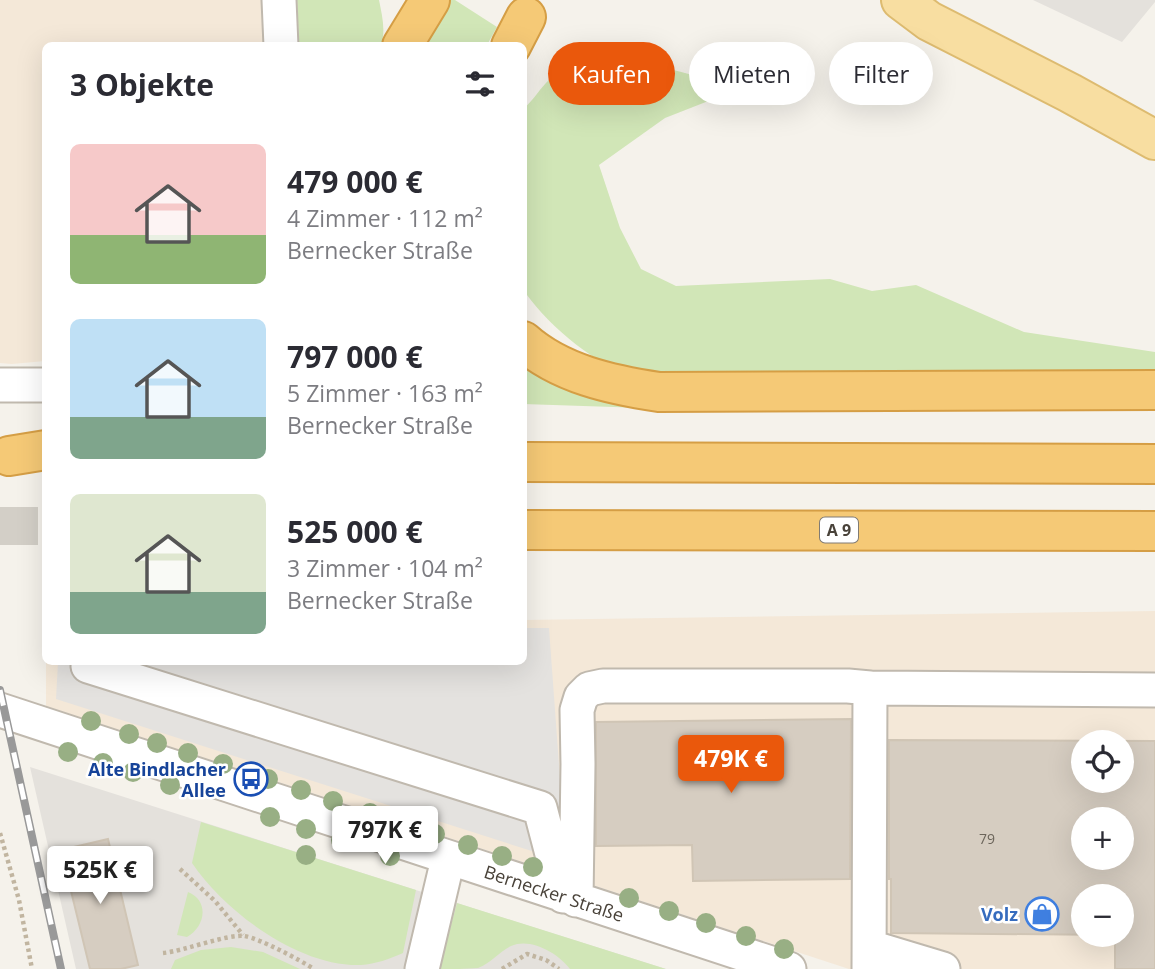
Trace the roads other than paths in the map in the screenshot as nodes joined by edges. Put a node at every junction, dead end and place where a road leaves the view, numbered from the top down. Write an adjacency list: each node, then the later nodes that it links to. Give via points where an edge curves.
1 (279, 0): 4 (street)
2 (430, 0): 5 (highway)
3 (901, 0): 6 (main road, via 929,22)
4 (281, 42)
5 (404, 42)
6 (1155, 140)
7 (527, 344): 10 (highway, via 588,377 659,392)
8 (0, 385): 9 (street)
9 (42, 386)
10 (1155, 390)
11 (527, 462): 12 (highway)
12 (1155, 464)
13 (527, 530): 14 (highway, A 9)
14 (1155, 531)
15 (88, 666): 20 (street, via 540,808)
16 (870, 688): 17 (street); 20 (street, via 589,689 577,710 579,764); 21 (street)
17 (1155, 690)
18 (0, 710): 19 (street, Bernecker Straße)
19 (448, 859): 20 (street, Bernecker Straße); 22 (street)
20 (570, 898): 23 (street, Bernecker Straße)
21 (869, 958): 24 (street)
22 (422, 969)
23 (789, 969)
24 (943, 969)

